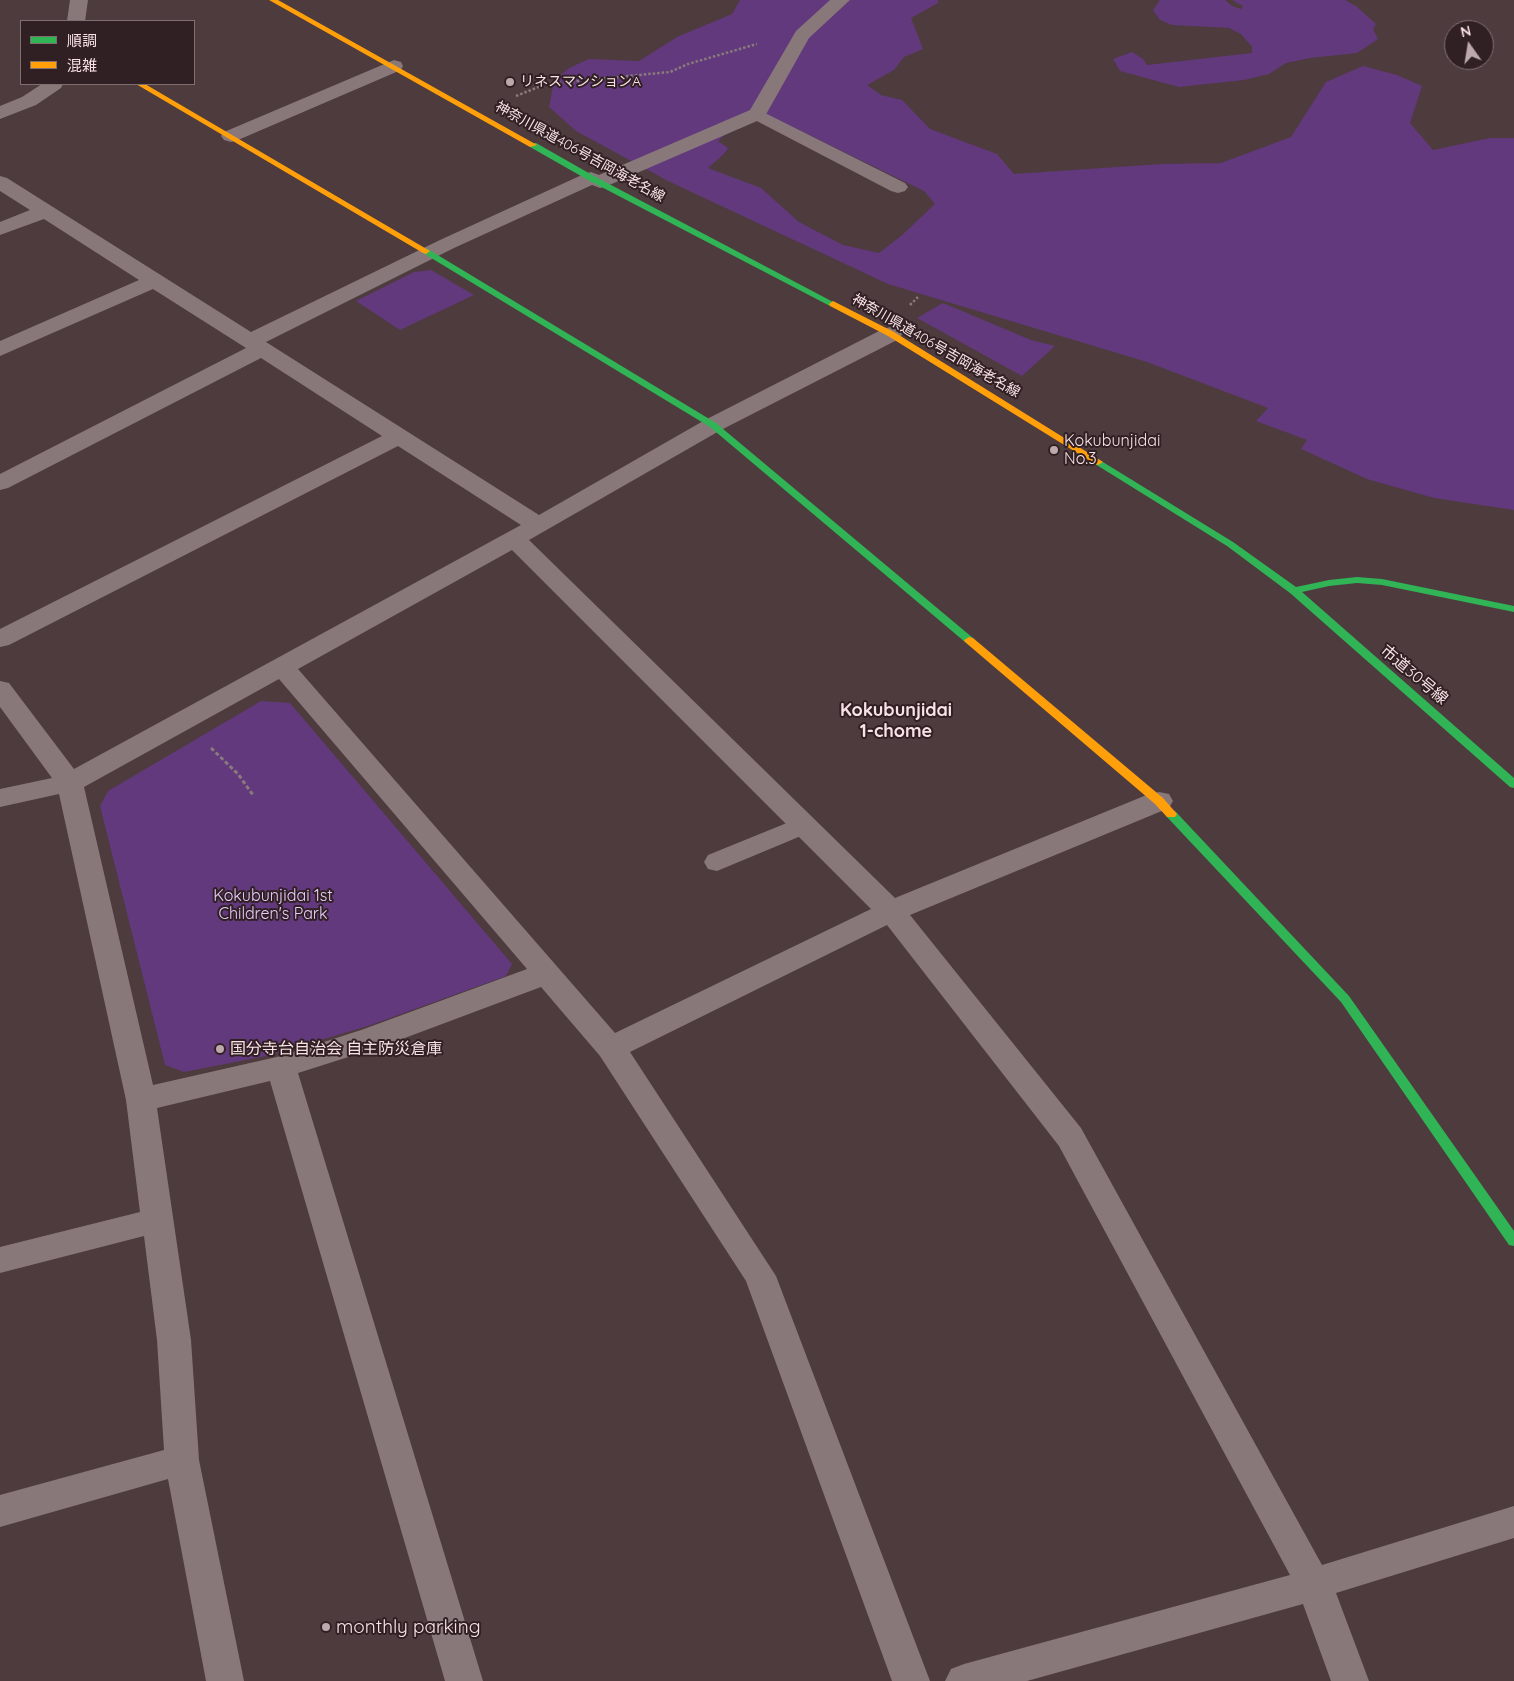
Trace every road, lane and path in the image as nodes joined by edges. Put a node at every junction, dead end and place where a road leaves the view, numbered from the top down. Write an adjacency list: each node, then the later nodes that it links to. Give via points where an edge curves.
1 (79, 0): 4 (street)
2 (272, 0): 6 (street, 神奈川県道406号吉岡海老名線)
3 (841, 0): 5 (street)
4 (76, 20)
5 (802, 35): 9 (path, via 763,42 670,72 546,84); 11 (street)
6 (394, 66): 12 (street); 13 (street, 神奈川県道406号吉岡海老名線)
7 (53, 85): 10 (street, via 29,101)
8 (142, 85): 12 (street)
9 (511, 98)
10 (0, 113)
11 (757, 114): 13 (street); 15 (lane)
12 (231, 136): 18 (street)
13 (595, 180): 18 (street); 20 (street, 神奈川県道406号吉岡海老名線)
14 (0, 182): 16 (street)
15 (898, 186)
16 (45, 211): 17 (street); 19 (street)
17 (0, 229)
18 (429, 253): 21 (street); 23 (street)
19 (155, 280): 21 (street); 22 (street)
20 (891, 334): 23 (street); 28 (street, 神奈川県道406号吉岡海老名線, via 1230,544)
21 (256, 345): 24 (street); 25 (street)
22 (0, 349)
23 (713, 425): 26 (street); 38 (street)
24 (399, 436): 26 (street); 30 (street)
25 (0, 483)
26 (538, 525): 27 (street)
27 (514, 539): 31 (street); 39 (street)
28 (1294, 592): 29 (street, via 1357,580 1382,582); 35 (street, 市道30号線)
29 (1514, 609)
30 (0, 639)
31 (283, 668): 34 (street); 42 (street)
32 (0, 689): 34 (street)
33 (209, 745): 36 (path, via 238,774)
34 (70, 783): 37 (street); 45 (street)
35 (1514, 784)
36 (253, 795)
37 (0, 798)
38 (1159, 801): 41 (street); 47 (street, via 1345,998)
39 (804, 825): 40 (lane); 41 (street)
40 (718, 862)
41 (891, 911): 43 (street); 52 (street, via 1070,1137)
42 (545, 974): 43 (street); 44 (street, via 375,1037)
43 (611, 1048): 55 (street, via 760,1276)
44 (281, 1067): 45 (street); 54 (street)
45 (141, 1100): 46 (street)
46 (158, 1220): 48 (street); 49 (street, via 174,1340)
47 (1514, 1241)
48 (0, 1260)
49 (182, 1460): 50 (street); 53 (street)
50 (0, 1512)
51 (1514, 1522): 52 (street)
52 (1314, 1584): 56 (street); 57 (street)
53 (225, 1681)
54 (464, 1681)
55 (911, 1681)
56 (964, 1681)
57 (1350, 1681)

